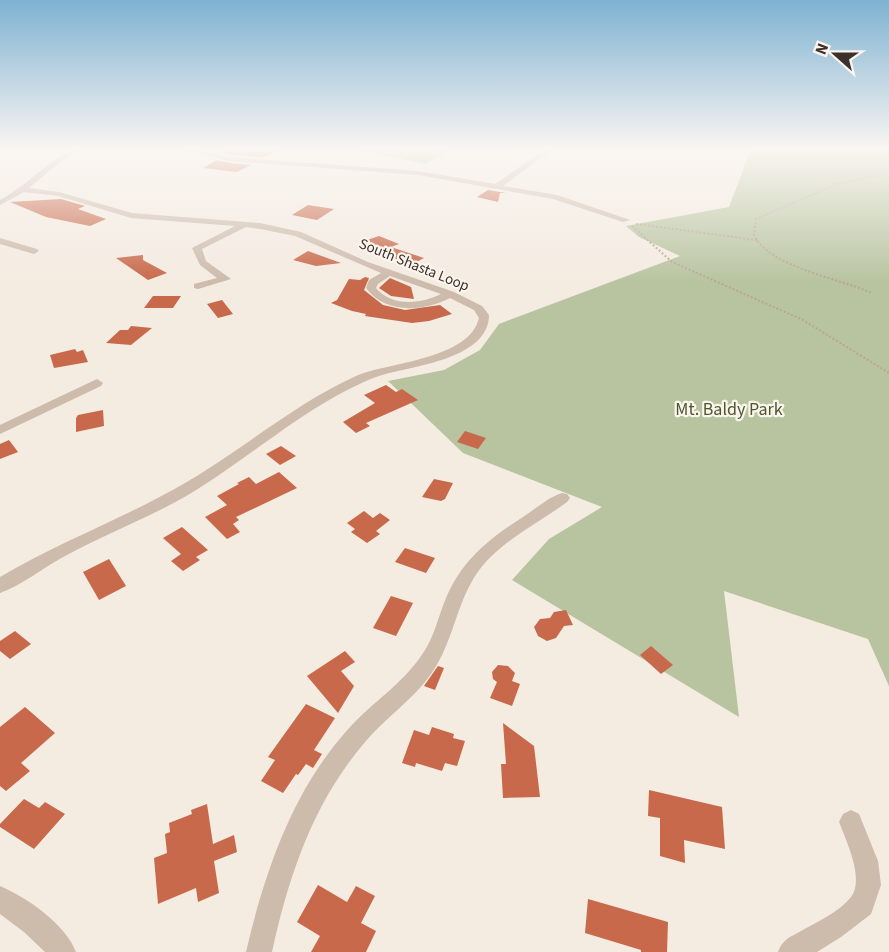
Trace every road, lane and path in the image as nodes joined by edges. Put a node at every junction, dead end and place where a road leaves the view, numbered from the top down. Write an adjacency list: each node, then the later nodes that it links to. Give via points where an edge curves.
1 (18, 193): 5 (street)
2 (54, 193): 7 (street, South Shasta Loop, via 131,215)
3 (531, 193): 6 (street)
4 (809, 193): 8 (path, via 756,218 753,229)
5 (0, 202)
6 (626, 220): 8 (path); 15 (path, via 672,262 803,320)
7 (246, 225): 11 (street, South Shasta Loop, via 306,237); 12 (street, via 197,248 205,265 226,279)
8 (757, 240): 13 (path, via 796,265)
9 (0, 241): 10 (street)
10 (34, 251)
11 (389, 273): 14 (street, South Shasta Loop); 14 (street, via 373,282 371,288 382,299 422,305)
12 (198, 286)
13 (872, 293)
14 (450, 294): 19 (street, South Shasta Loop, via 484,315 481,327 463,346 432,361 361,379 284,422 201,480 63,549)
15 (889, 373)
16 (97, 383): 17 (street)
17 (0, 430)
18 (562, 498): 23 (street, via 485,553 457,595 432,658 334,764 313,796 283,860)
19 (0, 586)
20 (850, 822): 24 (street, via 866,861 868,885 862,905)
21 (0, 899): 22 (street, via 33,920)
22 (63, 952)
23 (259, 952)
24 (791, 952)

